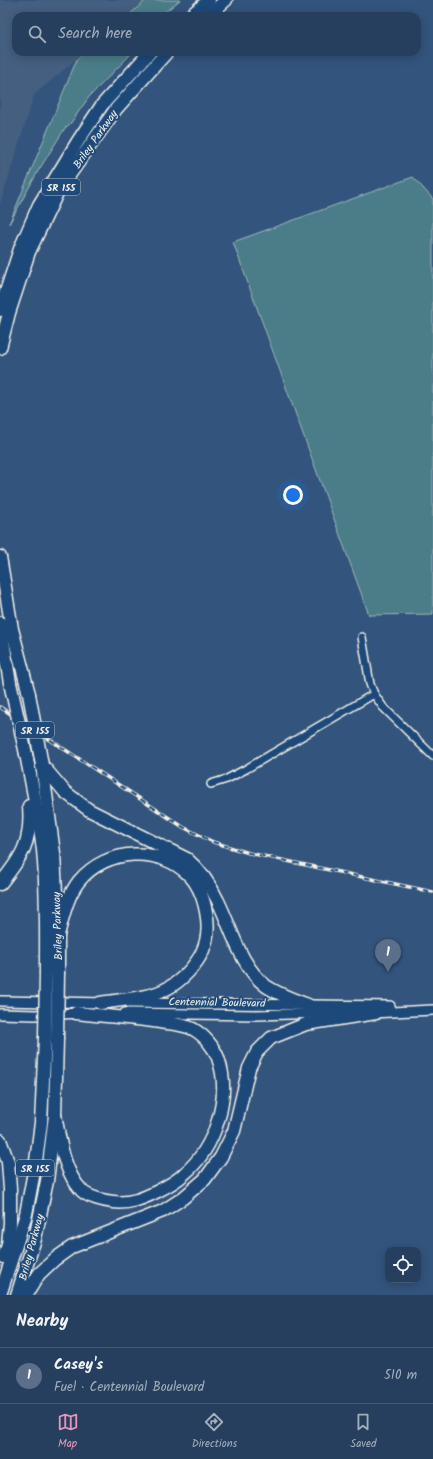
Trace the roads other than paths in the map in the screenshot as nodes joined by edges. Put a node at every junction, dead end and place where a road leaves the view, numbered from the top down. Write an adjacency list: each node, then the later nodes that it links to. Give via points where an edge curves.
1 (209, 0): 3 (highway)
2 (226, 0): 4 (highway)
3 (195, 12)
4 (212, 12)
5 (146, 56): 7 (highway, Briley Parkway / SR 155, via 102,105 39,205 20,249)
6 (163, 56): 8 (highway, Briley Parkway / SR 155, via 116,109 58,191 29,252)
7 (0, 310)
8 (0, 348)
9 (0, 557): 14 (highway, Briley Parkway / SR 155, bridge, via 12,629 29,694)
10 (0, 623): 15 (highway, Briley Parkway / SR 155, bridge)
11 (362, 637): 12 (street)
12 (374, 694): 13 (street, via 383,707); 16 (street, via 246,769)
13 (433, 756)
14 (42, 766): 18 (highway, Briley Parkway / SR 155, via 54,854); 22 (highway, via 65,792 88,810 188,859 209,883 244,960 253,972 266,986)
15 (30, 775): 17 (highway, via 28,838 15,866); 19 (highway, Briley Parkway / SR 155, via 43,849)
16 (211, 784)
17 (0, 884)
18 (58, 935): 19 (highway, Briley Parkway / SR 155); 21 (highway, via 70,896 79,881 93,869 118,857 148,854 164,859 178,866 199,890 206,906 207,939 201,954 188,973 157,993)
19 (52, 972): 28 (highway, Briley Parkway / SR 155, bridge)
20 (0, 1001): 21 (main road, Centennial Boulevard)
21 (100, 1003): 22 (main road, Centennial Boulevard)
22 (308, 1005): 23 (main road, Centennial Boulevard)
23 (433, 1006)
24 (433, 1010): 25 (main road, Centennial Boulevard)
25 (376, 1013): 27 (main road, Centennial Boulevard); 34 (highway, via 306,1024 271,1038 257,1052 249,1068 234,1131 221,1157 205,1179 163,1211 72,1247 39,1274)
26 (0, 1014): 27 (main road, Centennial Boulevard)
27 (76, 1014): 29 (highway, via 174,1024 193,1029 206,1038 216,1052 221,1066 223,1096 220,1112 209,1143 185,1174 169,1186 148,1196 132,1202 117,1203 82,1192 62,1153)
28 (51, 1038): 29 (highway, Briley Parkway / SR 155); 32 (highway, Briley Parkway / SR 155, via 36,1161 26,1214)
29 (55, 1115): 33 (highway, Briley Parkway / SR 155, via 47,1181 35,1239)
30 (0, 1140): 31 (highway, via 8,1162 10,1209 8,1245)
31 (0, 1269)
32 (0, 1295)
33 (17, 1295)
34 (26, 1295)

